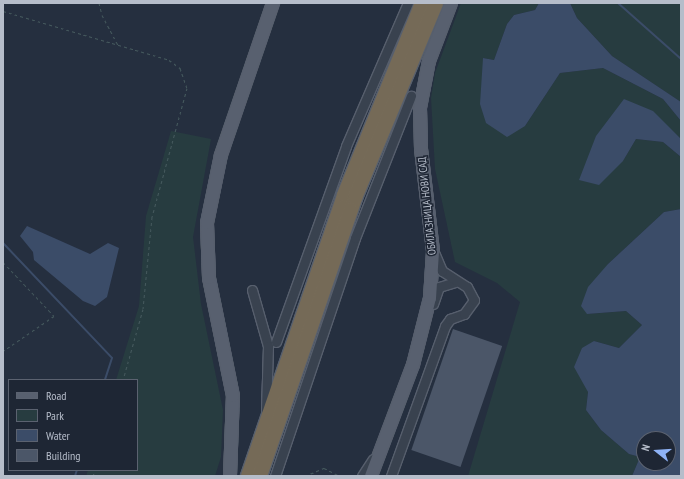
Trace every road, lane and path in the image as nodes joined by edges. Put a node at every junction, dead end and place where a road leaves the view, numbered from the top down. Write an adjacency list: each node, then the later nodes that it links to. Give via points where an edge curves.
1 (99, 3): 8 (path, via 102,15)
2 (408, 3): 15 (lane, via 346,146)
3 (422, 3): 19 (highway, via 360,150)
4 (436, 3): 22 (highway, via 355,198)
5 (451, 3): 10 (main road, ОБИЛАЗНИЦА НОВИ САД, via 429,61 420,108 420,149)
6 (273, 4): 20 (main road, via 221,155 207,223 209,278 233,396)
7 (3, 11): 8 (path)
8 (118, 46): 17 (path, via 169,60 180,68 187,88 152,217 144,308)
9 (411, 96): 23 (lane, via 355,238)
10 (433, 251): 12 (lane, via 442,271); 14 (main road, ОБИЛАЗНИЦА НОВИ САД)
11 (3, 262): 16 (path, via 54,316)
12 (455, 282): 14 (lane, via 440,287); 28 (lane, via 470,290 473,304 445,326)
13 (252, 290): 19 (lane, via 268,346 269,382)
14 (427, 311): 18 (main road, ОБИЛАЗНИЦА НОВИ САД, via 413,365)
15 (276, 342)
16 (3, 351)
17 (123, 379)
18 (395, 414): 26 (lane); 27 (main road, ОБИЛАЗНИЦА НОВИ САД)
19 (263, 428): 21 (highway)
20 (230, 476)
21 (248, 476)
22 (260, 476)
23 (275, 476)
24 (306, 476): 25 (path, via 324,468)
25 (340, 476)
26 (362, 476)
27 (371, 476)
28 (391, 476)

